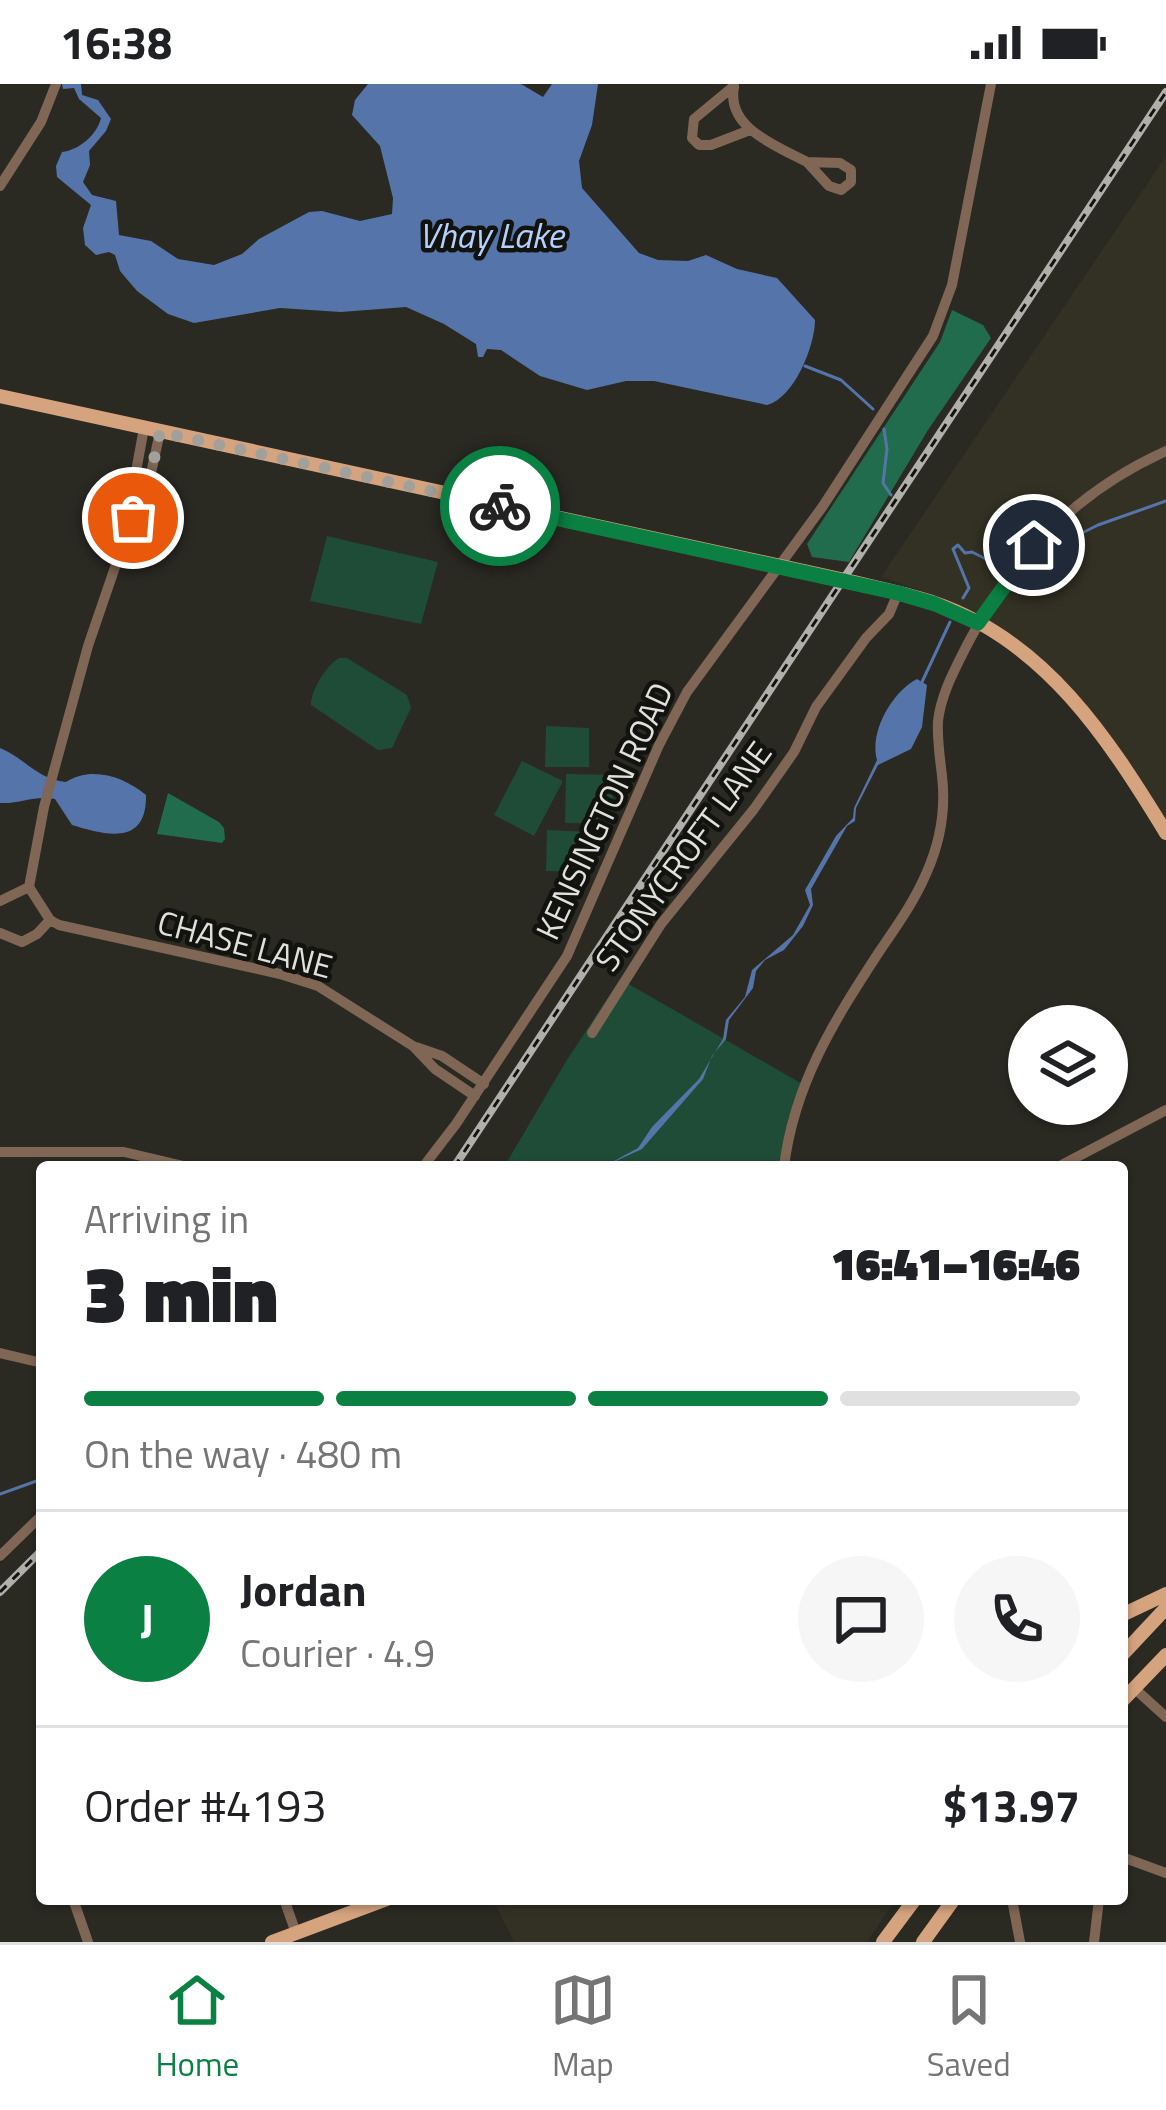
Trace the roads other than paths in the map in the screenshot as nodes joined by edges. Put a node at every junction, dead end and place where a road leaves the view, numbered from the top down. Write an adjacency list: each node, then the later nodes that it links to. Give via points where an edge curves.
1 (991, 84): 10 (street, KENSINGTON ROAD, via 940,322)
2 (735, 85): 4 (street, via 734,109); 4 (street, via 694,119 692,138 712,145)
3 (55, 88): 6 (street)
4 (750, 130): 5 (street)
5 (807, 162)
6 (0, 186)
7 (0, 396): 8 (main road)
8 (152, 430): 10 (main road); 14 (street, via 149,482 93,626)
9 (1166, 451): 12 (street, via 1055,524)
10 (777, 567): 11 (main road); 20 (street, KENSINGTON ROAD, via 687,692 567,956)
11 (898, 593): 12 (main road); 18 (street, STONYCROFT LANE)
12 (978, 623): 13 (main road, via 1080,705); 26 (street, via 940,711 944,809 934,854 813,1059)
13 (1166, 833)
14 (29, 887): 15 (street); 16 (street)
15 (0, 901)
16 (50, 920): 17 (street, CHASE LANE, via 22,942); 19 (street, CHASE LANE, via 303,980)
17 (0, 933)
18 (592, 1033)
19 (413, 1046): 20 (street, CHASE LANE); 21 (street, CHASE LANE)
20 (484, 1084): 21 (street, KENSINGTON ROAD)
21 (475, 1096): 25 (street, KENSINGTON ROAD)
22 (1166, 1110): 27 (street)
23 (0, 1153): 24 (street, via 124,1152)
24 (162, 1161)
25 (427, 1161)
26 (785, 1161)
27 (1069, 1161)
28 (0, 1353): 29 (street)
29 (36, 1362)
30 (36, 1521): 31 (street)
31 (0, 1556)
32 (1166, 1594): 34 (main road)
33 (1166, 1608): 36 (main road)
34 (1128, 1616)
35 (1128, 1625): 36 (main road)
36 (1134, 1642): 37 (main road)
37 (1128, 1648)
38 (1166, 1655): 39 (main road)
39 (1134, 1688): 40 (main road); 41 (street)
40 (1128, 1694)
41 (1166, 1717)
42 (1128, 1859): 43 (street)
43 (1166, 1873)
44 (75, 1905): 52 (street)
45 (286, 1905): 51 (street)
46 (371, 1905): 51 (main road)
47 (911, 1905): 54 (main road)
48 (950, 1905): 55 (main road)
49 (1013, 1905): 56 (street)
50 (1098, 1905): 57 (street)
51 (296, 1933): 53 (main road)
52 (88, 1942)
53 (272, 1942)
54 (883, 1942)
55 (923, 1942)
56 (1020, 1942)
57 (1094, 1942)

